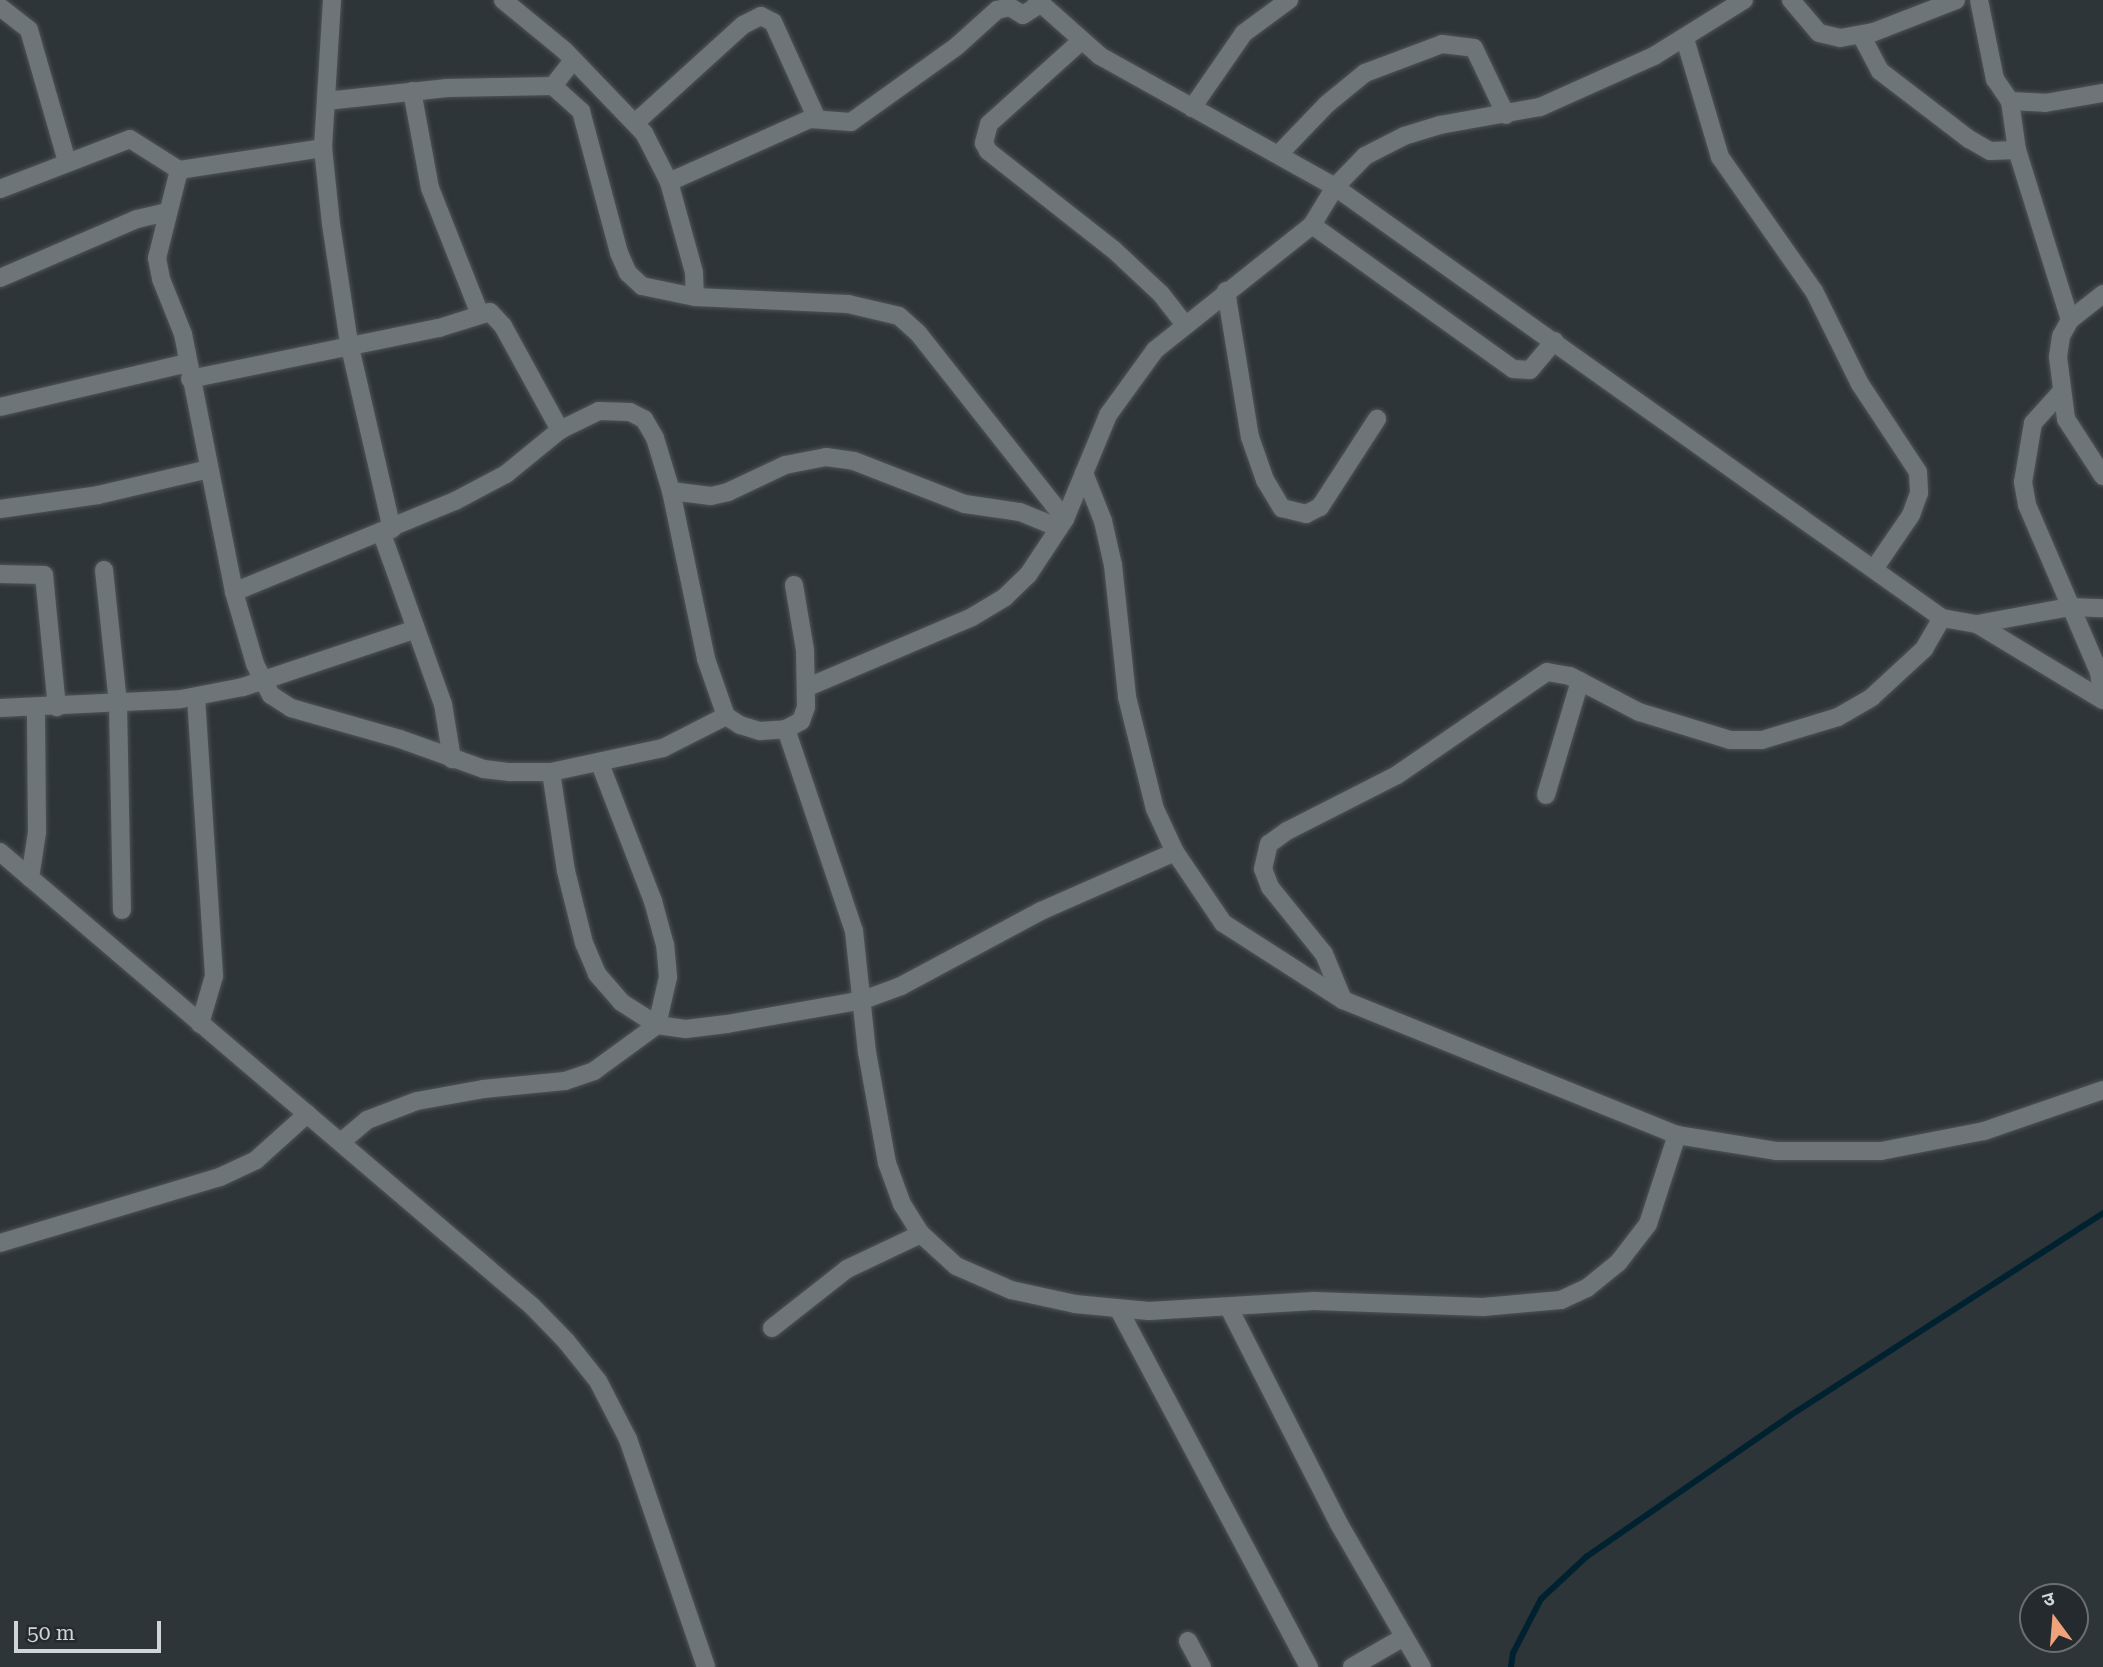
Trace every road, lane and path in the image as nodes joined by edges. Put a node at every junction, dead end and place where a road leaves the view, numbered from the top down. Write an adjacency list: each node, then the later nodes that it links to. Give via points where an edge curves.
1 (331, 0): 16 (street)
2 (503, 0): 13 (street)
3 (1289, 0): 18 (street, via 1244,33)
4 (1744, 0): 11 (street)
5 (1791, 0): 10 (street, via 1819,33 1840,38)
6 (1956, 0): 10 (street)
7 (1979, 0): 17 (street, via 1995,79)
8 (1039, 2): 12 (street); 20 (street, via 1023,15 1010,8 997,10 947,54 851,122)
9 (0, 7): 25 (street, via 29,30)
10 (1861, 34): 23 (street, via 1880,71 1969,139 1990,151)
11 (1685, 39): 19 (street, via 1540,107); 53 (street, via 1720,157 1814,291 1860,384 1918,472 1919,494 1911,515)
12 (1080, 42): 18 (street); 38 (street, via 989,124 984,143 988,151 1114,250)
13 (563, 72): 14 (street); 21 (street, via 589,75); 33 (street, via 581,111 628,273 642,286)
14 (412, 91): 16 (street); 36 (street, via 430,188)
15 (2103, 93): 17 (street, via 2045,103)
16 (326, 101): 22 (street)
17 (2010, 101): 23 (street)
18 (1192, 108): 24 (street)
19 (1506, 116): 24 (street, via 1474,48 1442,44 1365,73); 28 (street, via 1404,136 1365,156)
20 (816, 117): 21 (street, via 773,22 761,16 743,25); 27 (street)
21 (635, 123): 27 (street)
22 (323, 148): 26 (street); 40 (street)
23 (2017, 149): 37 (street)
24 (1279, 154): 28 (street)
25 (66, 162): 26 (street, via 130,139); 29 (street)
26 (178, 170): 30 (street)
27 (669, 182): 33 (street)
28 (1335, 187): 31 (street); 39 (street)
29 (0, 189)
30 (168, 212): 32 (street, via 137,219); 41 (street, via 157,258)
31 (1312, 225): 34 (street); 39 (street, via 1513,369 1530,370)
32 (0, 278)
33 (695, 285): 51 (street, via 848,304 899,316 918,332)
34 (1226, 291): 38 (street); 44 (street, via 1250,437 1265,480 1282,509 1306,514 1320,507)
35 (2103, 294): 37 (street)
36 (480, 314): 40 (street, via 439,328); 45 (street, via 497,316)
37 (2070, 320): 42 (street, via 2061,336)
38 (1185, 324): 47 (street, via 1155,350 1126,388 1097,436)
39 (1554, 341): 53 (street)
40 (349, 343): 41 (street); 52 (street)
41 (189, 371): 43 (street); 46 (street)
42 (2061, 392): 48 (street, via 2078,442); 58 (street, via 2034,423 2023,482 2027,505)
43 (0, 407)
44 (1377, 419)
45 (560, 430): 49 (street, via 598,411 637,415 654,438); 52 (street, via 506,474)
46 (209, 469): 50 (street, via 98,495); 57 (street)
47 (1084, 472): 51 (street); 79 (street, via 1103,521 1113,565 1126,697 1155,809)
48 (2103, 476)
49 (671, 491): 51 (street, via 711,496 785,465 826,457 855,461 958,502); 72 (street, via 706,659)
50 (0, 509)
51 (1062, 523): 65 (street, via 1028,575 1005,597 972,617)
52 (387, 531): 57 (street); 62 (street)
53 (1874, 569): 60 (street)
54 (104, 570): 68 (street)
55 (0, 574): 70 (street, via 44,575)
56 (794, 585): 65 (street)
57 (234, 592): 63 (street)
58 (2070, 607): 59 (street); 61 (street); 67 (street, via 2099,672)
59 (2103, 608)
60 (1942, 618): 61 (street); 64 (street, via 1924,649 1872,697 1838,717 1762,740 1730,740 1639,712)
61 (1977, 624): 67 (street)
62 (416, 629): 63 (street); 74 (street, via 448,723)
63 (261, 680): 66 (street); 74 (street, via 290,708 400,739)
64 (1580, 681): 77 (street); 83 (street, via 1559,672 1534,678 1397,775 1269,844 1263,869 1270,887 1316,941)
65 (808, 687): 73 (street, via 801,721)
66 (196, 696): 68 (street); 84 (street, via 214,976)
67 (2103, 699)
68 (118, 704): 70 (street); 81 (street)
69 (36, 707): 70 (street); 71 (street); 80 (street, via 37,832)
70 (57, 707)
71 (0, 708)
72 (726, 716): 73 (street, via 760,731); 75 (street, via 663,748)
73 (786, 729): 82 (street, via 854,931)
74 (452, 760): 76 (street, via 484,769)
75 (600, 764): 76 (street); 85 (street, via 653,901 665,945 668,976)
76 (551, 772): 85 (street, via 566,871 584,943 597,974 621,1002)
77 (1546, 795)
78 (0, 852): 80 (street)
79 (1175, 852): 82 (street, via 1041,911 901,986); 83 (street, via 1223,923)
80 (30, 878): 84 (street)
81 (122, 910)
82 (863, 1000): 85 (street, via 727,1024 686,1029); 90 (street, via 887,1163 902,1203)
83 (1343, 1000): 88 (street)
84 (200, 1024): 87 (street)
85 (657, 1026): 89 (street, via 594,1072 565,1082 483,1088 417,1101 367,1120)
86 (2103, 1090): 88 (street, via 1984,1131 1881,1151 1776,1151)
87 (307, 1114): 89 (street); 91 (street, via 256,1160 220,1177)
88 (1677, 1135): 93 (street, via 1652,1216 1618,1263 1587,1288 1561,1300 1483,1307 1314,1301)
89 (341, 1142): 97 (street, via 532,1306 598,1381 628,1439)
90 (921, 1234): 92 (street, via 956,1266 1011,1290); 94 (street, via 847,1269)
91 (0, 1244)
92 (1118, 1308): 93 (street); 99 (street)
93 (1230, 1308): 95 (street, via 1339,1524)
94 (772, 1328)
95 (1404, 1637): 100 (street); 101 (street)
96 (1188, 1641): 98 (street)
97 (706, 1667)
98 (1202, 1667)
99 (1309, 1667)
100 (1352, 1667)
101 (1422, 1667)

